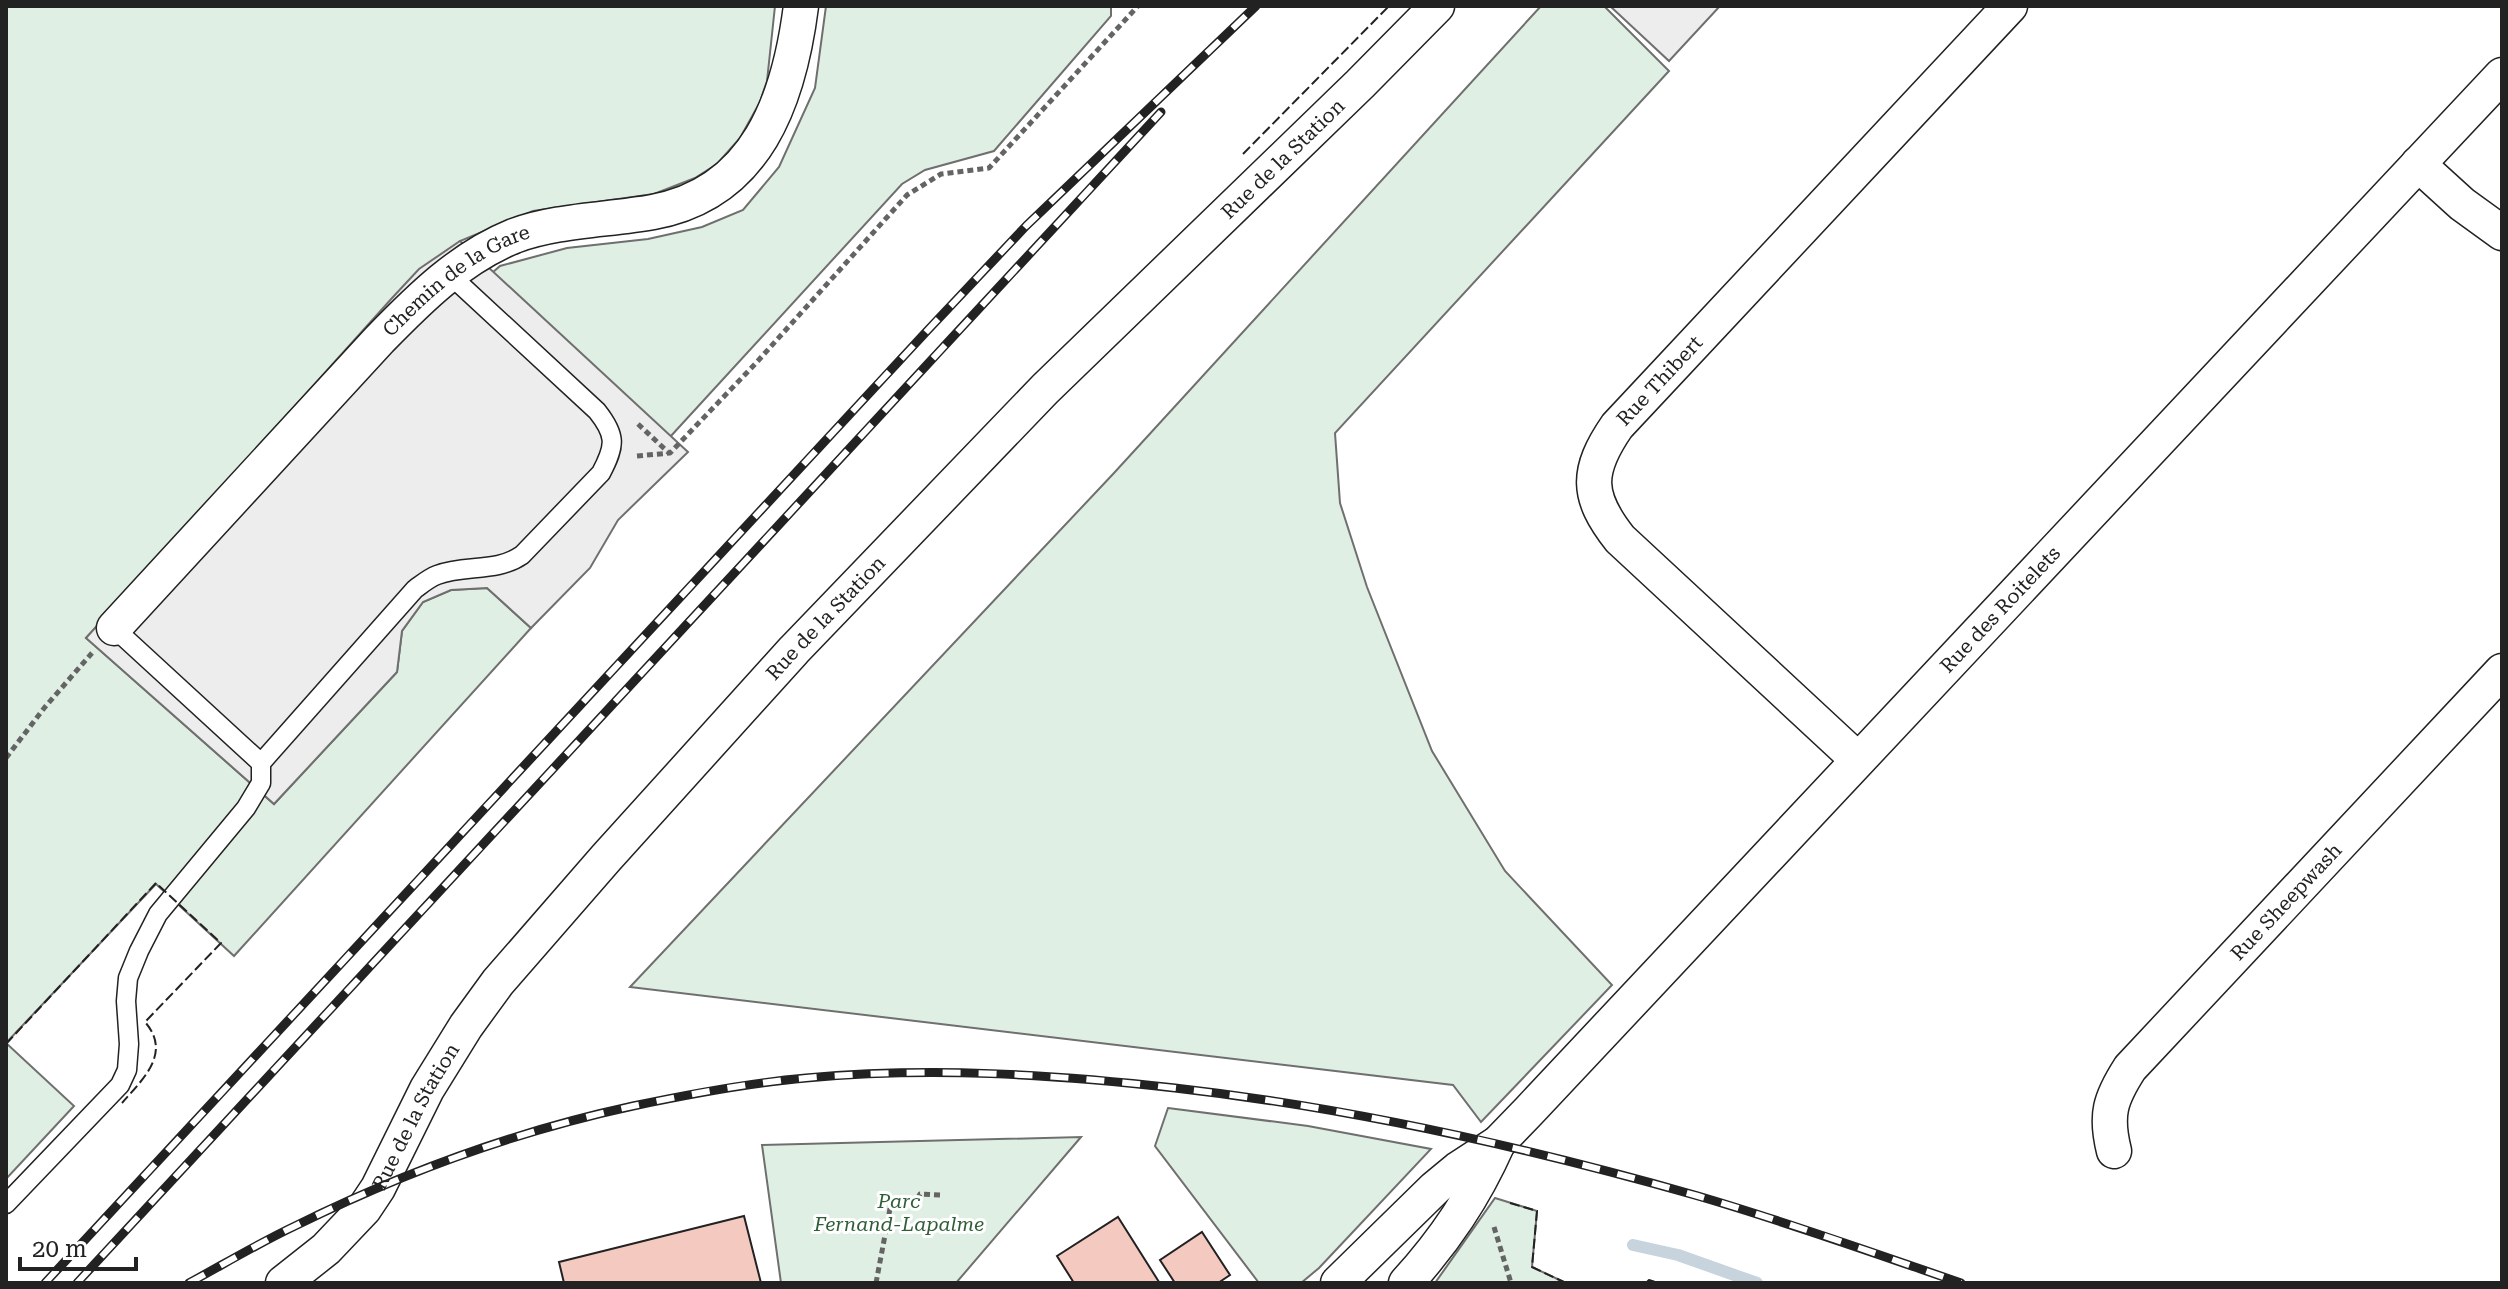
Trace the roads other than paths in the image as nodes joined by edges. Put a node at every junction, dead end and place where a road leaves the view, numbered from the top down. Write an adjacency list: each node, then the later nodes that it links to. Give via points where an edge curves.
1 (801, 6): 7 (street, Chemin de la Gare, via 780,100 766,131 733,175 684,204 516,236)
2 (1437, 6): 15 (street, Rue de la Station, via 1045,389 648,811 498,982 466,1026 364,1209)
3 (2010, 6): 10 (street, Rue Thibert, via 1617,426 1595,468 1598,508 1620,539)
4 (2502, 75): 5 (street, Rue des Roitelets)
5 (2418, 164): 6 (street); 10 (street, Rue des Roitelets)
6 (2502, 233)
7 (449, 274): 8 (street, Chemin de la Gare, via 380,339); 11 (lane, via 597,411 613,440 609,458 601,473 509,564 457,570 415,589)
8 (114, 628): 11 (lane)
9 (2502, 671): 13 (street, Rue Sheepwash, via 2130,1068 2109,1109)
10 (1858, 760): 12 (street, Rue des Roitelets)
11 (261, 763): 14 (lane, via 261,783 246,808 158,914 139,951 128,978 129,1044 120,1085)
12 (1498, 1143): 16 (street, Rue des Roitelets, via 1435,1188); 17 (street, Rue des Roitelets, via 1480,1184)
13 (2114, 1151)
14 (6, 1204)
15 (283, 1283)
16 (1338, 1283)
17 (1406, 1283)

